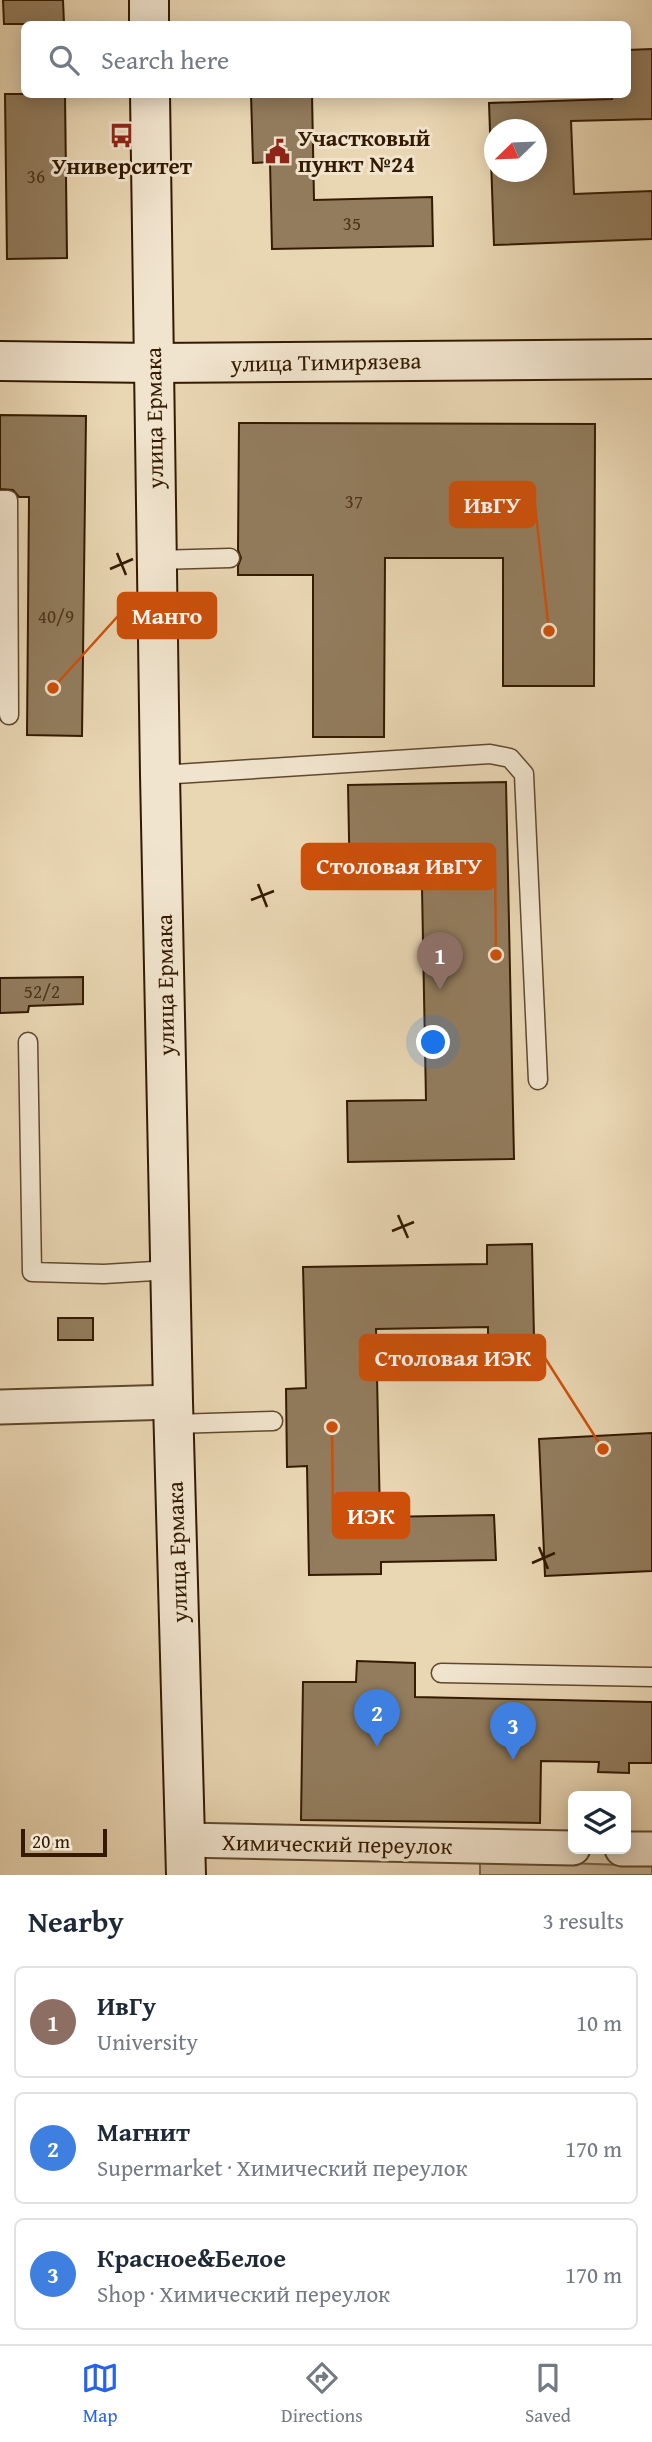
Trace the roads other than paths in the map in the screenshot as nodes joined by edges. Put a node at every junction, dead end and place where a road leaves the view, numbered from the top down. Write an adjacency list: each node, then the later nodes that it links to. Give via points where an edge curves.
1 (149, 0): 2 (main road)
2 (149, 21)
3 (150, 98): 6 (main road, улица Ермака)
4 (652, 359): 6 (main road, улица Тимирязева)
5 (0, 361): 6 (main road, улица Тимирязева)
6 (153, 363): 9 (main road, улица Ермака)
7 (0, 500): 10 (lane, via 8,500)
8 (230, 558): 9 (lane)
9 (156, 560): 11 (main road, улица Ермака)
10 (9, 715)
11 (160, 775): 13 (lane, via 490,754 510,758 524,774); 14 (main road, улица Ермака)
12 (29, 1042): 14 (lane, via 32,1272)
13 (538, 1080)
14 (171, 1270): 16 (main road, улица Ермака)
15 (0, 1407): 16 (street)
16 (173, 1413): 17 (lane); 23 (main road, улица Ермака)
17 (273, 1421)
18 (441, 1672): 19 (lane)
19 (652, 1677)
20 (568, 1848): 23 (street, Химический переулок)
21 (631, 1849): 22 (street)
22 (652, 1849)
23 (186, 1858)

